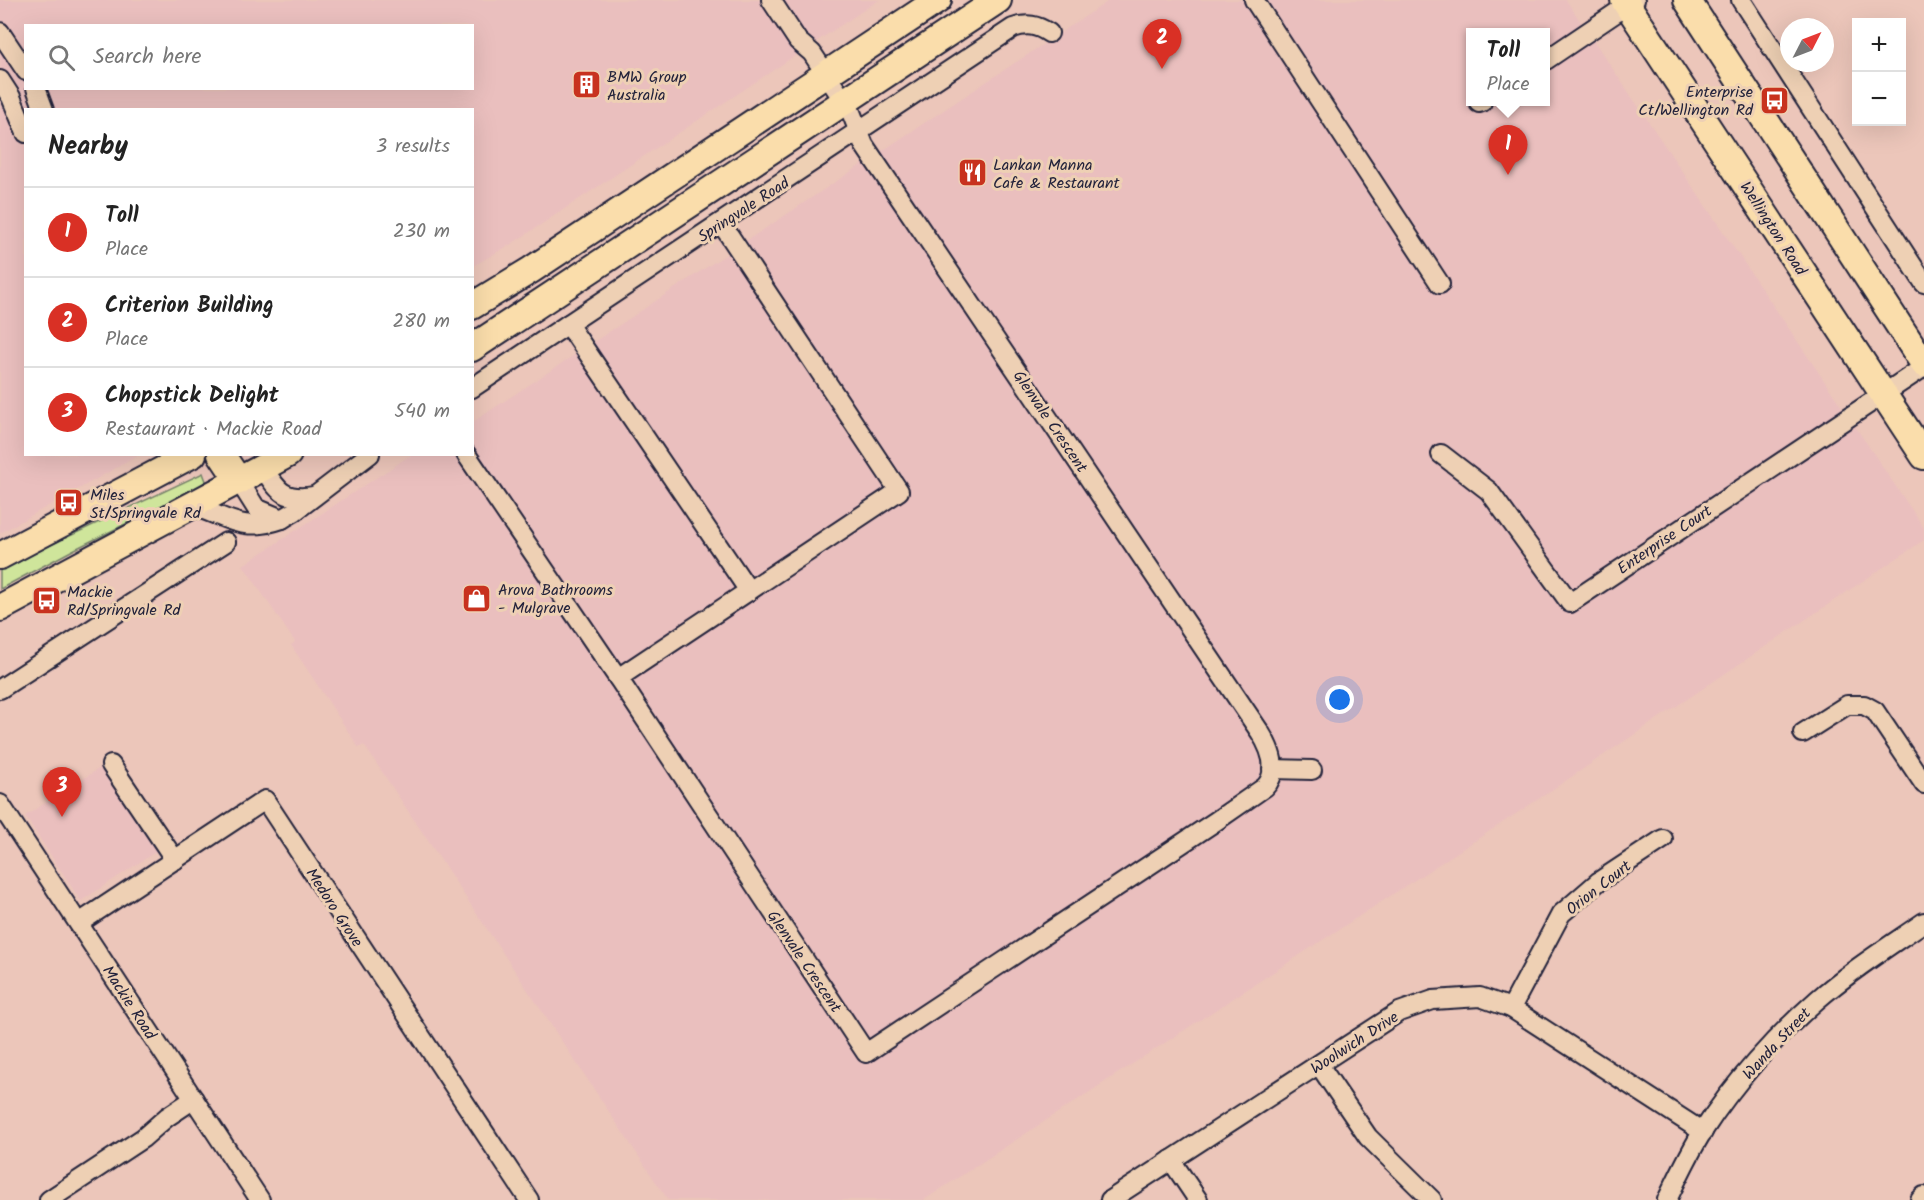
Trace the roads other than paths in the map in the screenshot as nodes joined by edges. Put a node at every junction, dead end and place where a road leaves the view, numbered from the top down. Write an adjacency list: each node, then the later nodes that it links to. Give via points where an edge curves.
1 (771, 0): 12 (street, Glenvale Crescent)
2 (938, 0): 12 (highway)
3 (998, 0): 16 (highway, Springvale Road)
4 (1254, 0): 22 (street)
5 (1688, 0): 26 (highway)
6 (1741, 0): 21 (street)
7 (1629, 2): 10 (street); 28 (highway, Wellington Road)
8 (0, 33): 11 (street)
9 (1049, 33): 19 (street, Springvale Road, via 1033,26 1013,28)
10 (1550, 57)
11 (24, 68)
12 (826, 75): 16 (street, Glenvale Crescent); 23 (highway)
13 (0, 80): 15 (street)
14 (37, 90): 17 (street)
15 (18, 93): 18 (street)
16 (845, 102): 19 (street, Glenvale Crescent); 25 (highway, Springvale Road)
17 (43, 108)
18 (24, 124)
19 (860, 132): 20 (street, Springvale Road); 49 (street, Glenvale Crescent, via 864,144 1260,732 1270,751)
20 (721, 223): 24 (street, Springvale Road); 43 (street, via 899,491)
21 (1924, 283)
22 (1440, 284)
23 (474, 305)
24 (568, 324): 27 (street, Springvale Road); 43 (street)
25 (474, 347)
26 (1924, 366): 28 (street, Enterprise Court)
27 (474, 387)
28 (1883, 393): 29 (street, Enterprise Court, via 1570,603 1489,491); 35 (highway, Wellington Road)
29 (1441, 454)
30 (188, 456): 42 (highway)
31 (222, 456): 37 (highway)
32 (280, 456): 36 (highway)
33 (367, 456): 38 (street)
34 (467, 456): 45 (street, Glenvale Crescent)
35 (1924, 456)
36 (259, 461): 37 (highway); 38 (street, via 276,488 286,495)
37 (238, 482): 39 (highway); 40 (street, via 256,508)
38 (314, 495): 40 (street)
39 (193, 506): 40 (street, via 249,525); 44 (highway)
40 (282, 519)
41 (226, 542): 46 (street)
42 (0, 556)
43 (748, 591): 45 (street)
44 (0, 608)
45 (618, 678): 49 (street, Glenvale Crescent, via 866,1053 1259,791 1270,782)
46 (0, 689)
47 (1803, 733): 51 (street, via 1847,705 1864,705 1875,711)
48 (111, 765): 54 (street)
49 (1272, 769): 50 (street)
50 (1312, 770)
51 (1924, 784)
52 (0, 804): 56 (street, Mackie Road)
53 (1663, 840): 57 (street, Orion Court, via 1598,882 1561,914)
54 (175, 860): 56 (street, Medoro Grove); 65 (street, Medoro Grove, via 264,800)
55 (1924, 922): 60 (street, Wanda Street, via 1818,999 1785,1030)
56 (79, 923): 59 (street, Mackie Road)
57 (1511, 1008): 58 (street, Woolwich Drive, via 1480,997 1433,1000 1399,1012); 60 (street, Woolwich Drive)
58 (1319, 1065): 61 (street, Woolwich Drive); 68 (street, via 1368,1137)
59 (196, 1103): 63 (street, via 170,1125 142,1138); 64 (street, Mackie Road)
60 (1703, 1132): 69 (street, Wanda Street)
61 (1171, 1160): 66 (street, Woolwich Drive); 67 (street)
62 (1924, 1196): 70 (street)
63 (49, 1200)
64 (260, 1200)
65 (529, 1200)
66 (1110, 1200)
67 (1198, 1200)
68 (1432, 1200)
69 (1668, 1200)
70 (1920, 1200)

